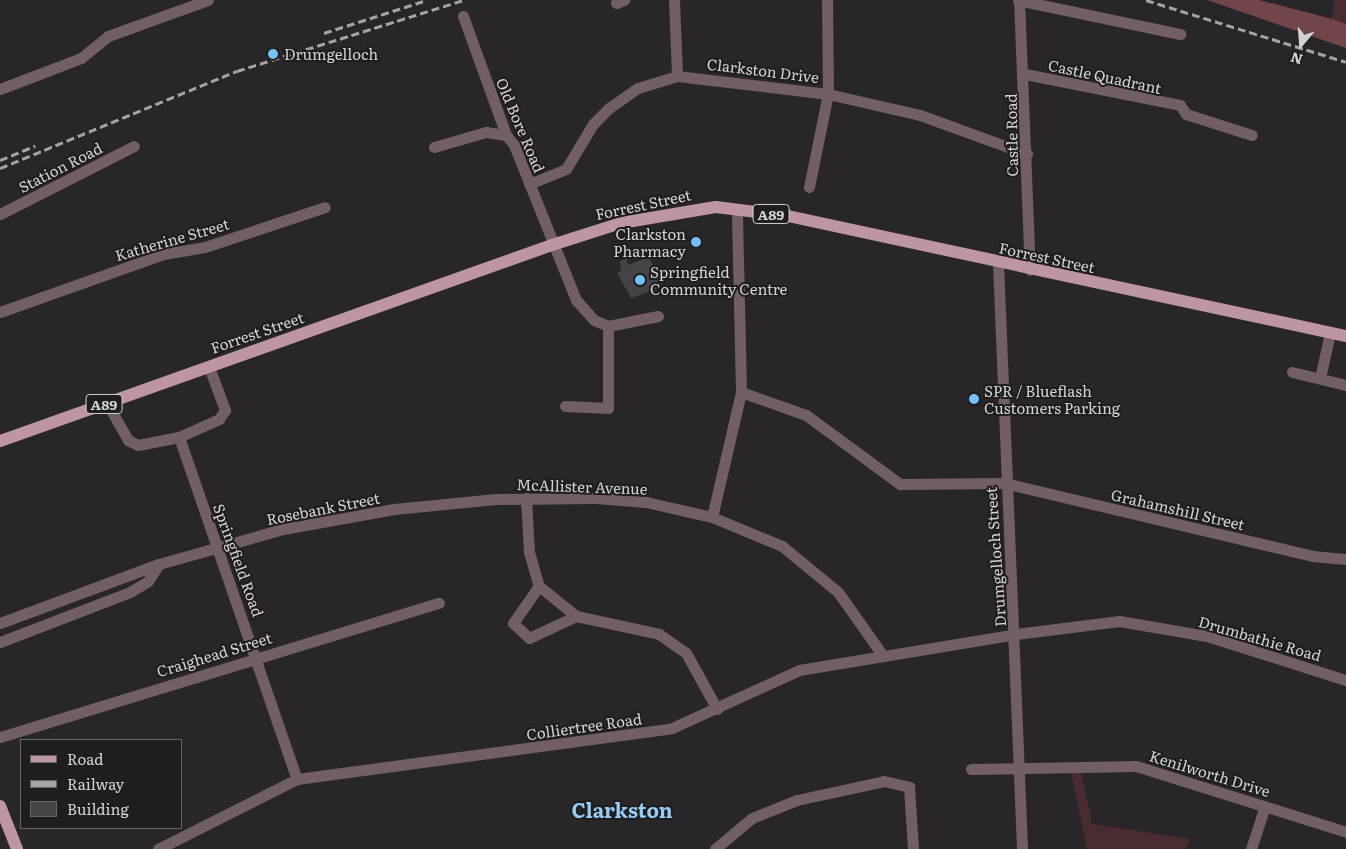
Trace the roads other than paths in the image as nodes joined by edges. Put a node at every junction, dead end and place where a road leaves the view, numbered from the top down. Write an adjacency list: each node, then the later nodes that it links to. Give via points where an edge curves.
1 (208, 0): 9 (street, via 108,36 81,58)
2 (674, 0): 8 (street)
3 (827, 0): 10 (street)
4 (1019, 0): 6 (street); 7 (street, Castle Road)
5 (463, 16): 11 (street, Old Bore Road)
6 (1180, 34)
7 (1025, 74): 12 (street, Castle Quadrant, via 1180,105 1186,114); 15 (street, Castle Road)
8 (677, 76): 10 (street, Clarkston Drive); 16 (street, Clarkston Drive, via 638,88 609,108 592,124 566,169)
9 (0, 90)
10 (828, 94): 15 (street, Clarkston Drive, via 920,115); 17 (street)
11 (506, 135): 14 (street, via 486,132); 16 (street, Old Bore Road)
12 (1252, 135)
13 (134, 146): 20 (street, Station Road)
14 (434, 147)
15 (1027, 154): 23 (street, Castle Road)
16 (529, 184): 21 (street, Old Bore Road)
17 (809, 187)
18 (325, 206): 24 (street, Katherine Street, via 205,247 164,254)
19 (737, 209): 21 (main road, Forrest Street / A89, via 682,210); 22 (main road, Forrest Street / A89); 33 (street)
20 (0, 214)
21 (552, 245): 26 (street, Old Bore Road, via 576,300 594,320); 29 (main road, Forrest Street / A89)
22 (998, 263): 23 (main road, Forrest Street / A89); 38 (street, Drumgelloch Street)
23 (1030, 270): 27 (main road, Forrest Street / A89)
24 (0, 312)
25 (658, 316): 26 (street)
26 (608, 326): 35 (street, via 608,408)
27 (1330, 333): 28 (main road, Forrest Street / A89); 31 (street)
28 (1346, 336)
29 (209, 366): 34 (main road, Forrest Street / A89); 36 (street, via 225,410 218,419)
30 (1292, 372): 31 (street)
31 (1320, 378): 32 (street)
32 (1346, 385)
33 (741, 392): 38 (street, Grahamshill Street, via 806,415 900,484); 41 (street)
34 (107, 403): 36 (street, via 128,440 138,445); 37 (main road, Forrest Street / A89)
35 (564, 406)
36 (179, 437): 42 (street, Springfield Road)
37 (0, 441)
38 (1004, 484): 43 (street, Grahamshill Street, via 1312,556); 49 (street, Drumgelloch Street)
39 (526, 498): 40 (street, McAllister Avenue); 41 (street, McAllister Avenue, via 646,502); 45 (street, via 529,552)
40 (496, 499): 42 (street, Rosebank Street, via 394,509 283,529)
41 (712, 517): 51 (street, McAllister Avenue, via 782,546 815,570 838,592)
42 (219, 549): 44 (street, Rosebank Street); 52 (street, Springfield Road)
43 (1346, 559)
44 (158, 564): 48 (street, Rosebank Street); 50 (street, via 148,582 130,592)
45 (539, 586): 47 (street); 47 (street, via 513,623 529,638)
46 (439, 603): 52 (street, Craighead Street)
47 (576, 616): 54 (street, via 659,634 686,653)
48 (0, 623)
49 (1016, 634): 51 (street, Colliertree Road); 53 (street, Drumbathie Road, via 1119,621 1207,636); 56 (street, Drumgelloch Street)
50 (0, 642)
51 (881, 653): 54 (street, Colliertree Road, via 799,670)
52 (258, 656): 55 (street, Craighead Street); 58 (street, Springfield Road)
53 (1346, 680)
54 (717, 709): 58 (street, Colliertree Road, via 672,728 617,738)
55 (0, 737)
56 (1017, 765): 57 (street, Kenilworth Drive); 60 (street, Kenilworth Drive, via 1136,766); 66 (street, Drumgelloch Street)
57 (971, 769)
58 (298, 779): 63 (street, Colliertree Road)
59 (0, 806): 62 (main road)
60 (1265, 806): 61 (street, Kenilworth Drive); 67 (street)
61 (1346, 832)
62 (17, 849)
63 (158, 849)
64 (715, 849): 65 (street, via 752,818 797,800 884,781 909,787)
65 (913, 849)
66 (1022, 849)
67 (1251, 849)

